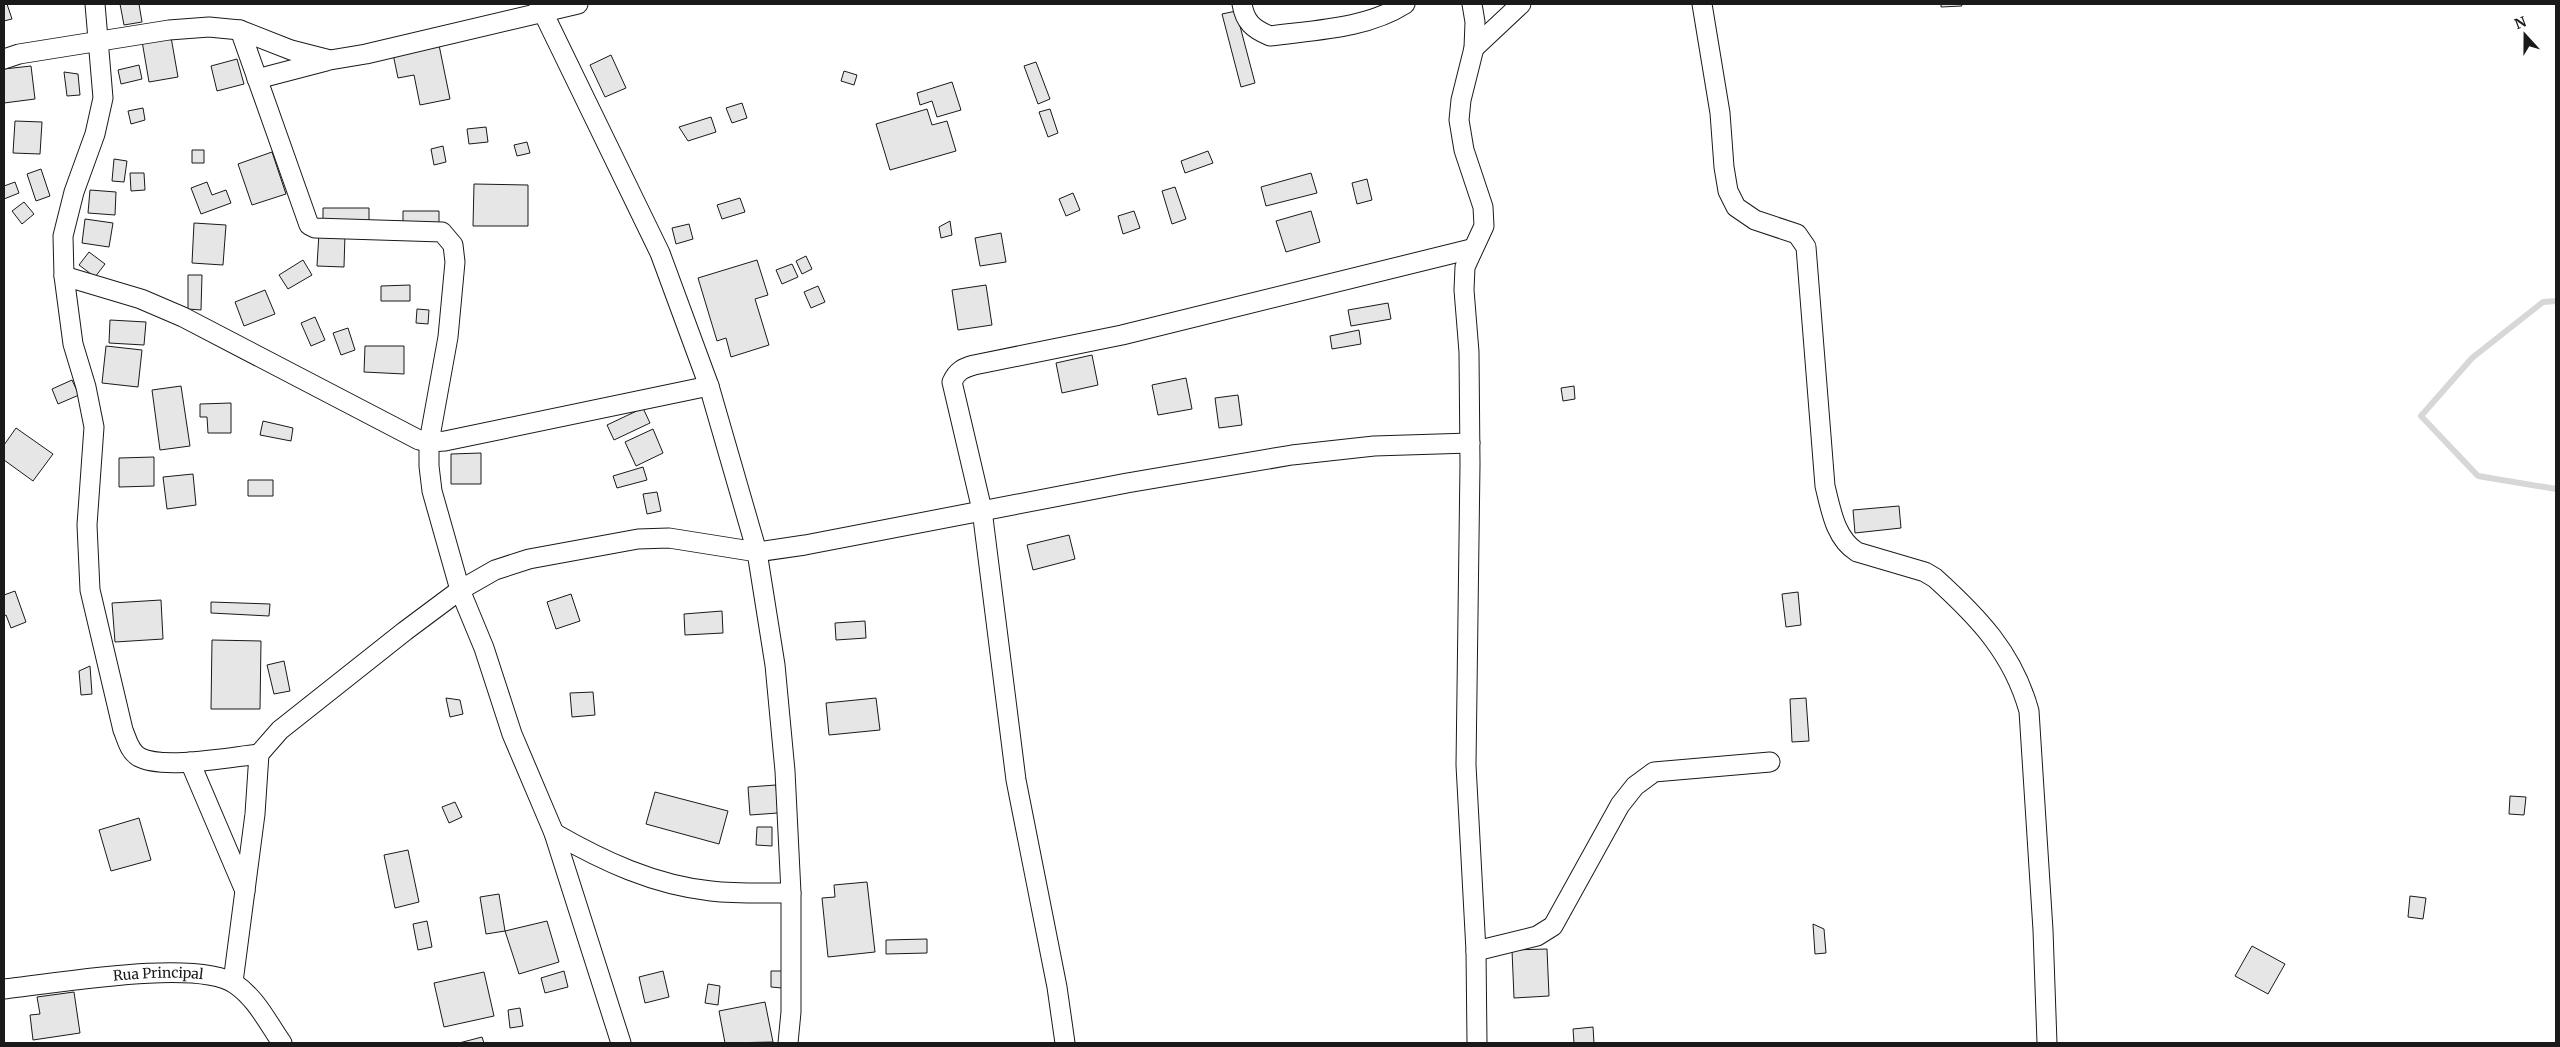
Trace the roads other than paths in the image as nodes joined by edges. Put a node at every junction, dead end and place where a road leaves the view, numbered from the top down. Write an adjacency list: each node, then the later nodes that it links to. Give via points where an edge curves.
1 (94, 4): 10 (street)
2 (578, 4): 8 (street)
3 (1242, 4): 4 (street, via 1248,23 1270,36 1356,23 1379,17)
4 (1405, 4)
5 (1472, 4): 11 (street)
6 (1521, 4): 11 (street)
7 (1702, 4): 37 (street, via 1720,113 1728,191 1736,207 1755,220 1797,234 1806,247 1825,486 1840,536 1857,552 1926,572 1935,578 1998,644 2023,688 2029,711)
8 (540, 8): 13 (street, via 366,54); 17 (street, via 660,253)
9 (240, 30): 10 (street, via 170,30); 13 (street, via 291,50); 14 (street)
10 (97, 41): 12 (street); 16 (street, via 103,98 64,236)
11 (1474, 48): 15 (street, via 1459,120 1464,150 1483,207 1484,226)
12 (4, 59)
13 (330, 60): 14 (street)
14 (257, 79): 18 (street, via 309,226 442,232 453,245 455,262 448,337)
15 (1471, 249): 19 (street, via 1465,267 1464,290 1469,352); 20 (street, via 1122,335 962,369 952,382)
16 (64, 276): 18 (street, via 141,299 183,317 419,440); 24 (street, via 73,344 94,427 87,525 90,590 123,730 137,756 150,761)
17 (709, 386): 18 (street); 21 (street)
18 (429, 442): 22 (street, via 432,491)
19 (1470, 443): 20 (street, via 1374,446 1292,455); 29 (street, via 1466,765)
20 (982, 510): 21 (street); 35 (street, via 1016,780)
21 (758, 552): 22 (street, via 669,538 638,539 529,559 495,570); 28 (street, via 775,665 785,771)
22 (460, 590): 23 (street, via 280,730); 26 (street, via 484,648 512,734)
23 (259, 754): 24 (street); 27 (street)
24 (190, 762): 27 (street)
25 (1770, 762): 29 (street, via 1654,772 1635,786 1620,805 1553,926 1537,936)
26 (554, 833): 28 (street, via 594,856 657,880 712,891); 33 (street)
27 (245, 892): 30 (street)
28 (791, 894): 34 (street)
29 (1476, 951): 36 (street)
30 (233, 982): 31 (street, Rua Principal, via 169,971); 32 (street, Rua Principal, via 249,995)
31 (4, 989)
32 (282, 1043)
33 (621, 1043)
34 (788, 1043)
35 (1065, 1043)
36 (1477, 1043)
37 (2047, 1043)

